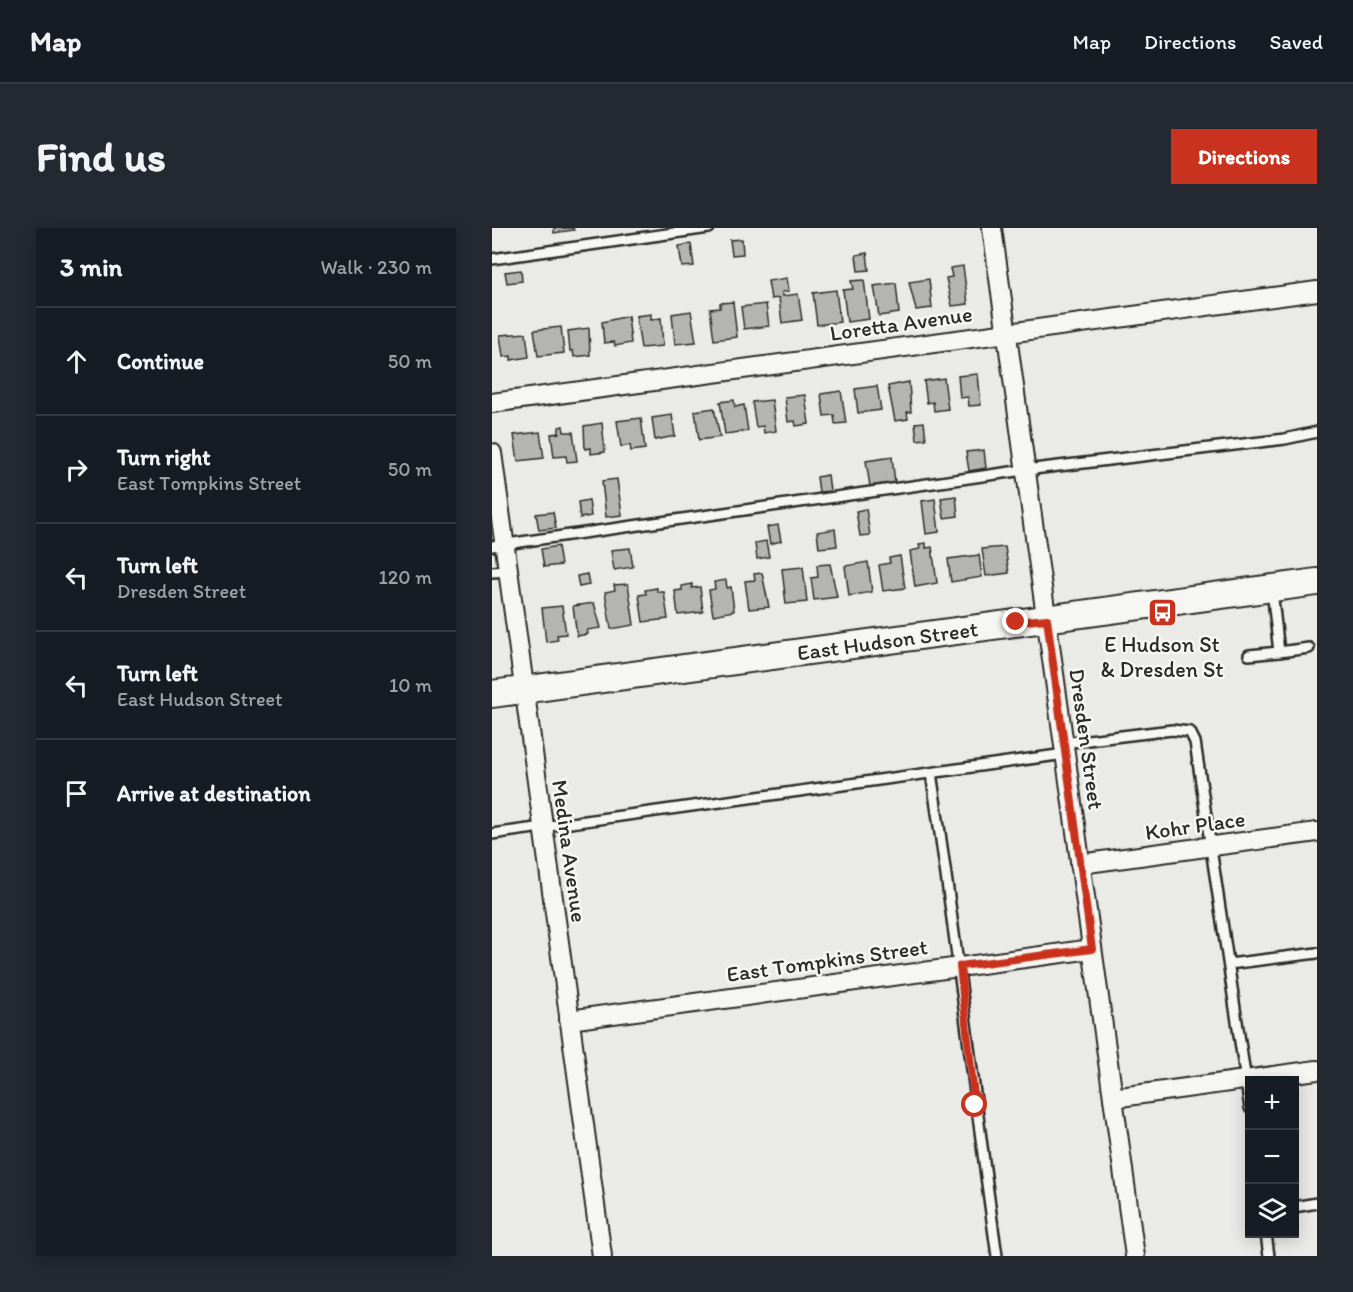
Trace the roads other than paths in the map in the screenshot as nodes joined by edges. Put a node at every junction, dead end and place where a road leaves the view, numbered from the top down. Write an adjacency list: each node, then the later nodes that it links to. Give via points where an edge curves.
1 (709, 228): 3 (lane)
2 (992, 228): 5 (street, Dresden Street)
3 (492, 259)
4 (1317, 291): 5 (street, Loretta Avenue)
5 (1006, 333): 6 (street, Loretta Avenue); 9 (street, Dresden Street)
6 (492, 403)
7 (1317, 432): 9 (lane)
8 (492, 453): 10 (street, Medina Avenue)
9 (1025, 470): 10 (lane); 14 (street, Dresden Street)
10 (498, 546): 11 (street, Medina Avenue)
11 (500, 572): 18 (street, Medina Avenue)
12 (1317, 582): 13 (main road, East Hudson Street)
13 (1272, 588): 14 (main road, East Hudson Street); 16 (lane)
14 (1047, 619): 18 (main road, East Hudson Street); 20 (street, Dresden Street)
15 (1309, 648): 16 (lane)
16 (1279, 652): 17 (lane)
17 (1249, 655)
18 (524, 690): 19 (main road, East Hudson Street); 22 (street, Medina Avenue)
19 (492, 694)
20 (1064, 748): 21 (lane); 25 (lane, via 1172,730 1190,732 1195,742); 26 (street, Dresden Street)
21 (931, 773): 22 (lane); 30 (lane)
22 (543, 826): 24 (lane); 31 (street, Medina Avenue)
23 (1317, 832): 25 (street, Kohr Place)
24 (492, 834)
25 (1212, 847): 26 (street, Kohr Place); 29 (lane)
26 (1080, 864): 27 (street, Dresden Street)
27 (1092, 949): 30 (street, East Tompkins Street); 36 (street, Dresden Street)
28 (1317, 953): 29 (lane)
29 (1229, 964): 33 (lane)
30 (960, 966): 31 (street, East Tompkins Street); 41 (lane)
31 (570, 1020): 40 (street, Medina Avenue)
32 (1317, 1070): 34 (street)
33 (1245, 1076)
34 (1274, 1076)
35 (1245, 1080): 36 (street)
36 (1113, 1098): 42 (street, Dresden Street)
37 (1317, 1203): 38 (lane)
38 (1299, 1206)
39 (1267, 1238): 43 (lane)
40 (602, 1256)
41 (997, 1256)
42 (1135, 1256)
43 (1269, 1256)

